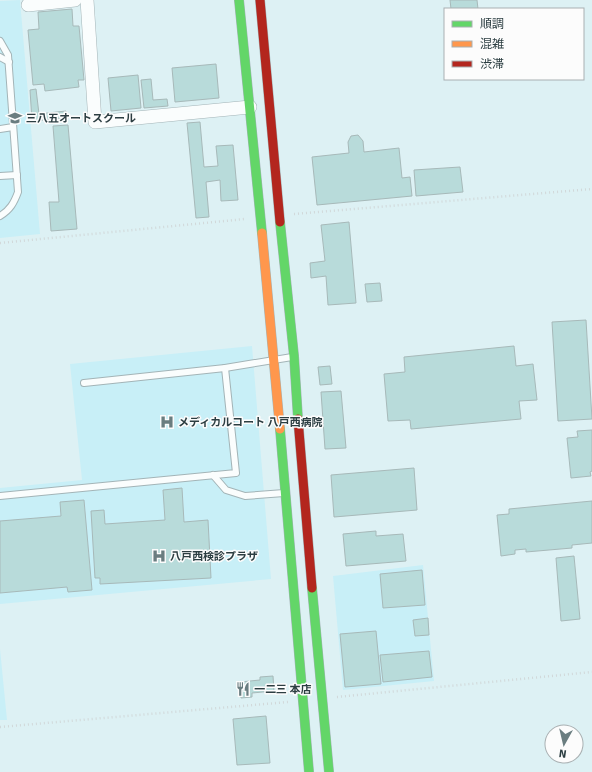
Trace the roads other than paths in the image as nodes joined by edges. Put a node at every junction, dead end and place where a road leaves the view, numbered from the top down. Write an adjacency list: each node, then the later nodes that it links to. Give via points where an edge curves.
1 (75, 0): 5 (street)
2 (87, 0): 9 (street, via 95,122)
3 (239, 0): 9 (street)
4 (260, 0): 15 (street)
5 (28, 5)
6 (0, 41): 8 (lane, via 8,55)
7 (0, 57): 8 (lane)
8 (8, 62): 10 (lane)
9 (250, 107): 16 (street)
10 (13, 127): 11 (lane); 12 (lane)
11 (0, 129)
12 (17, 175): 13 (lane); 14 (lane, via 18,192 14,204)
13 (0, 176)
14 (0, 216)
15 (294, 356): 16 (lane); 23 (street)
16 (274, 360): 17 (lane); 20 (street)
17 (225, 368): 18 (lane); 19 (lane, via 236,473)
18 (84, 383)
19 (213, 475): 20 (lane, via 226,490 245,496); 21 (lane)
20 (286, 493): 22 (street)
21 (0, 496)
22 (309, 772)
23 (329, 772)

